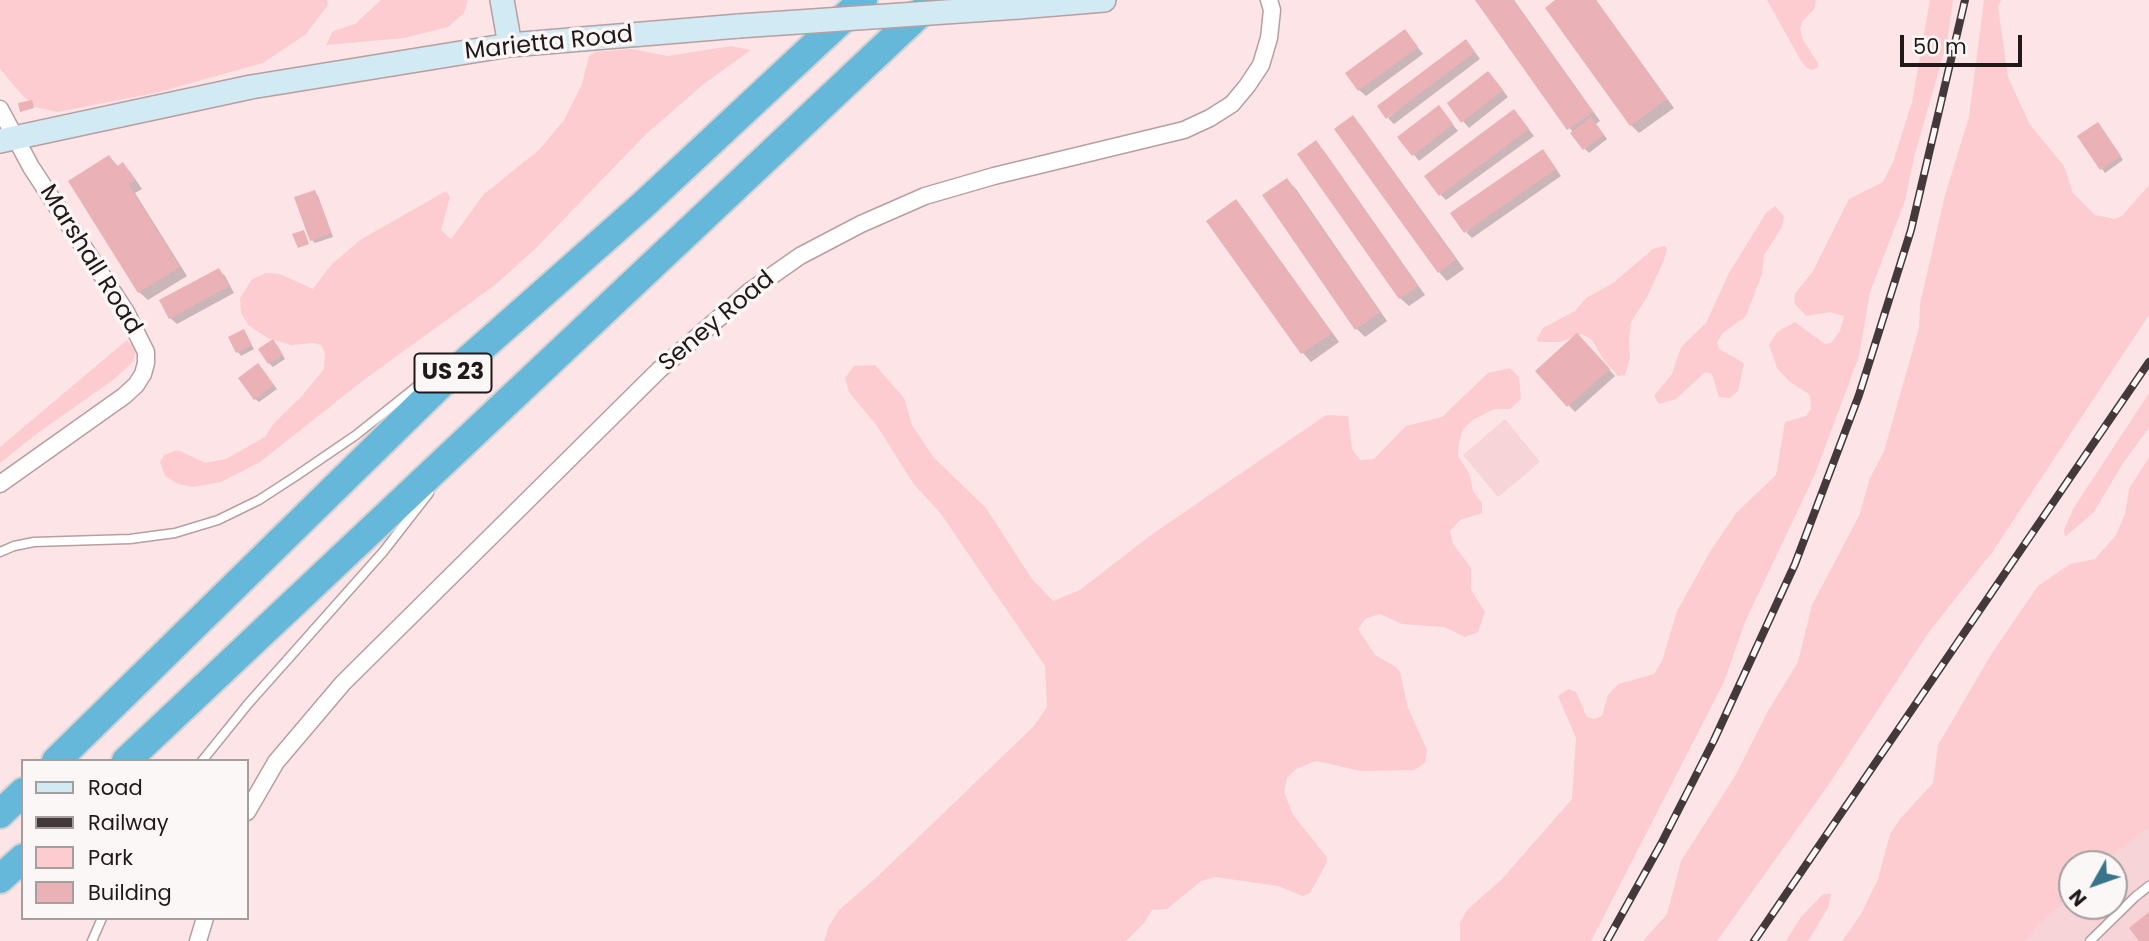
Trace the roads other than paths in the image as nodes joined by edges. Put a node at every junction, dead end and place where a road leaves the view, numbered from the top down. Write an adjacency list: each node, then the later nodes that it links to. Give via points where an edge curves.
1 (502, 0): 6 (street)
2 (863, 0): 9 (highway, US 23)
3 (933, 0): 12 (highway, US 23)
4 (1104, 0): 6 (street, Marietta Road, bridge)
5 (1269, 0): 21 (street, Seney Road, via 1269,37 1261,65 1231,104 1210,118 1184,130 925,197 800,256 750,291 659,370 343,683 276,762)
6 (510, 45): 8 (street, Marietta Road, via 251,87)
7 (0, 109): 8 (street)
8 (8, 140): 14 (street, Marshall Road, via 31,167 126,312 146,352 146,363 136,385 124,396)
9 (643, 205): 10 (lane); 17 (highway, US 23, via 444,381)
10 (494, 324)
11 (441, 367): 16 (lane, via 356,435 259,499 218,520 175,533 34,542)
12 (475, 433): 13 (lane); 18 (highway, US 23)
13 (442, 477)
14 (0, 484)
15 (433, 487): 19 (lane, via 383,552)
16 (0, 552)
17 (58, 759)
18 (128, 759)
19 (204, 759)
20 (21, 794): 22 (highway)
21 (248, 810)
22 (0, 814)
23 (21, 860): 24 (highway)
24 (0, 879)
25 (2149, 886): 30 (lane)
26 (101, 920): 28 (lane)
27 (204, 920): 29 (street)
28 (92, 941)
29 (198, 941)
30 (2091, 941)

